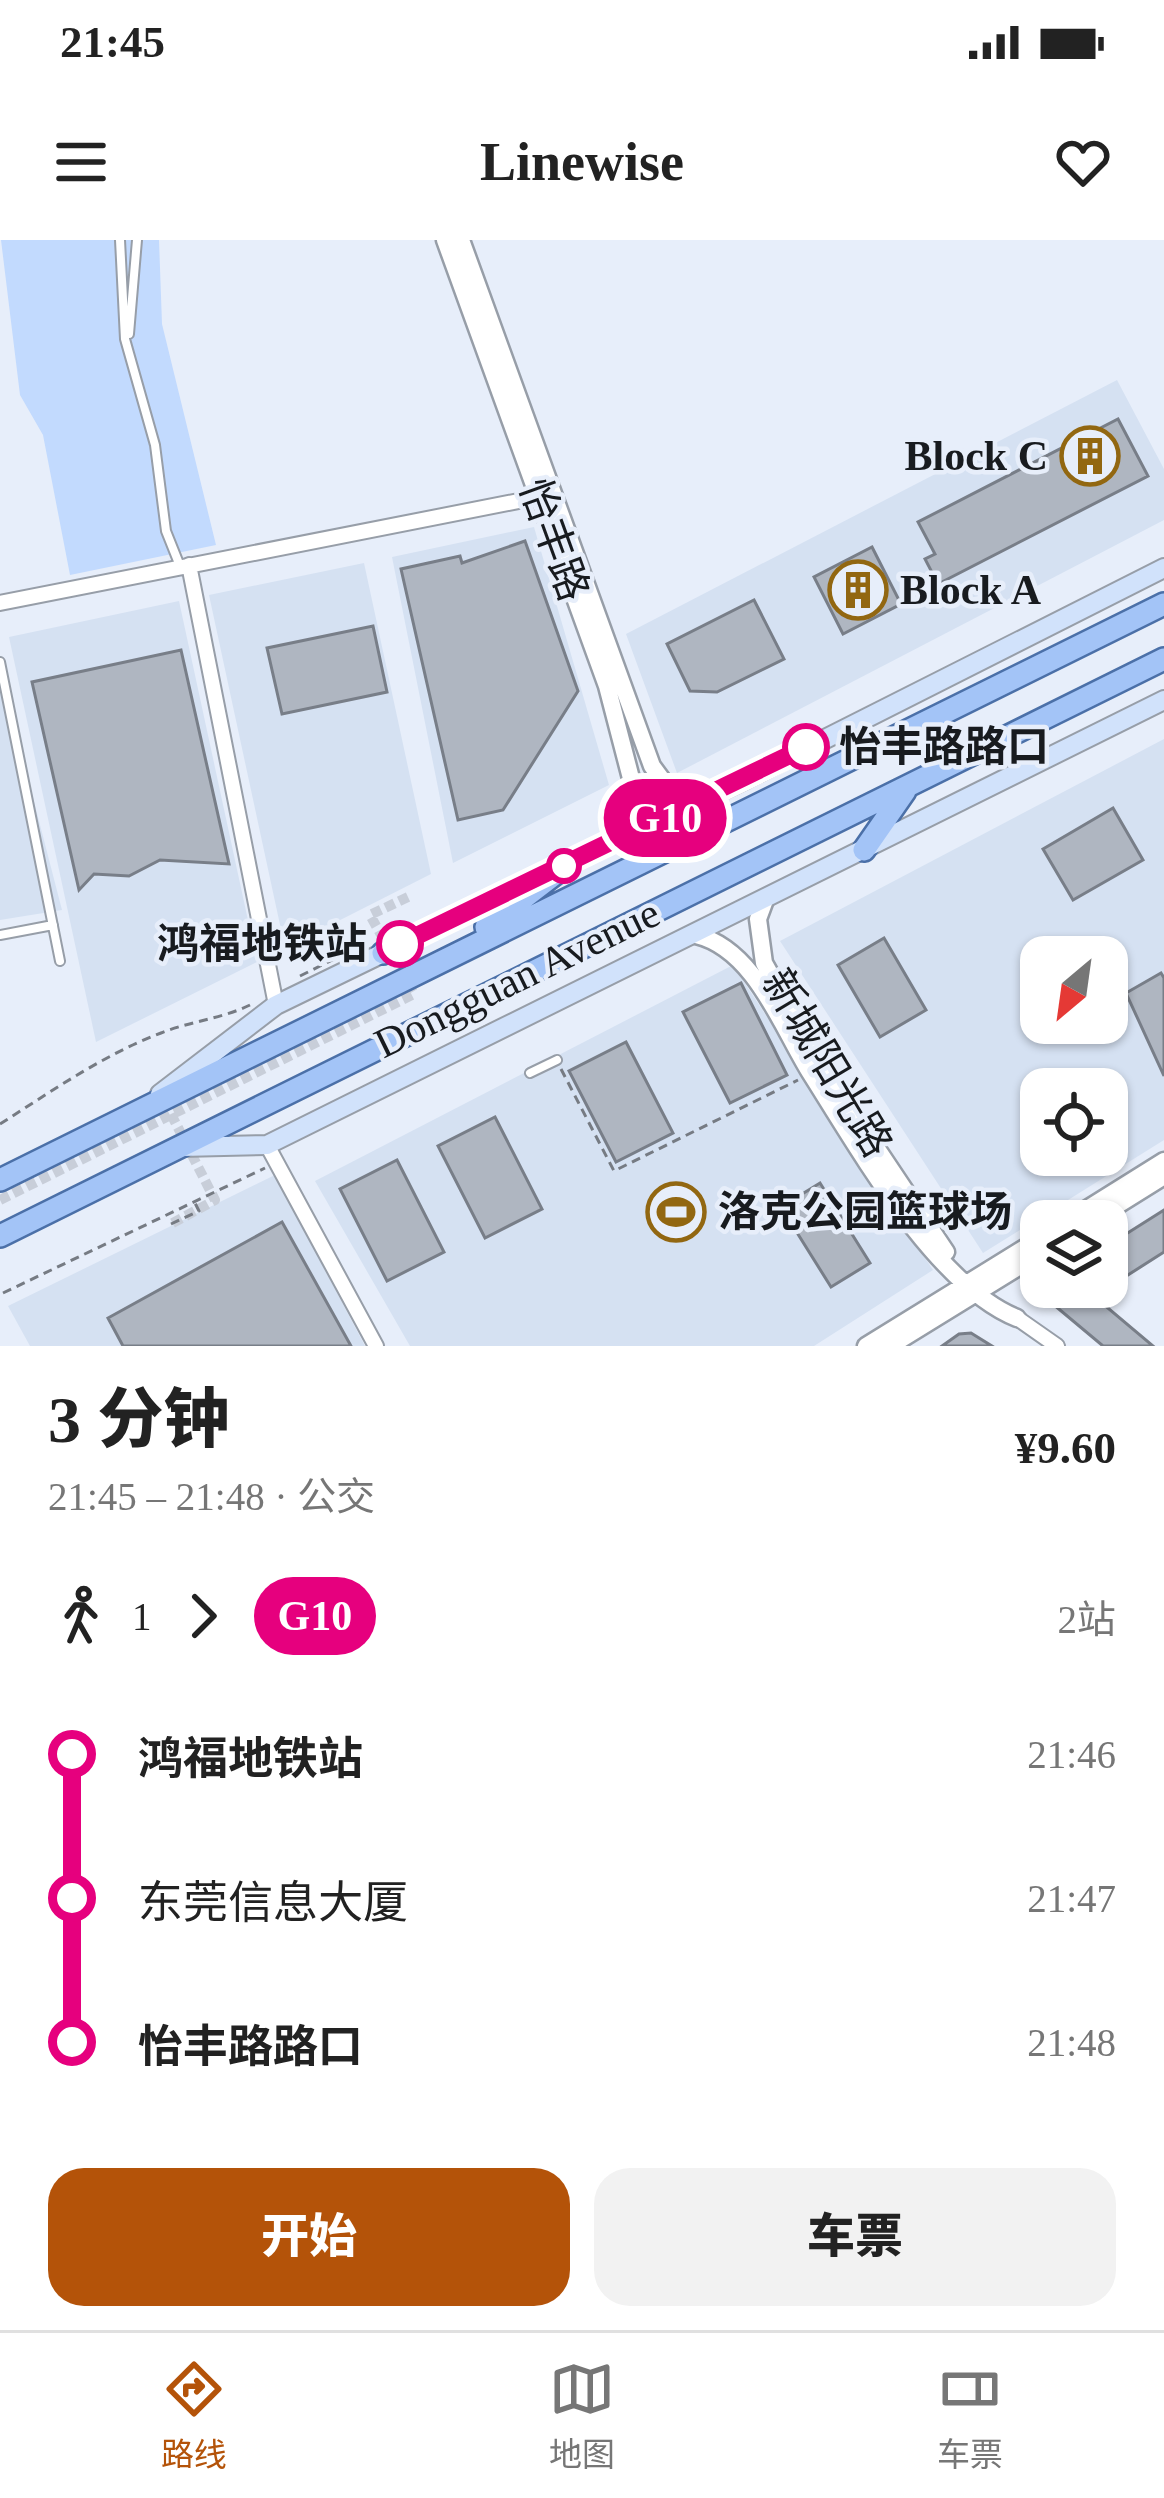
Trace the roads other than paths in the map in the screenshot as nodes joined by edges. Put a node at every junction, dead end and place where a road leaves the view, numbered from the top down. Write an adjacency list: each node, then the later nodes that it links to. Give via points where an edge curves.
1 (120, 240): 5 (lane)
2 (137, 240): 5 (lane)
3 (445, 240): 6 (street, 怡丰路)
4 (461, 240): 6 (street, 怡丰路)
5 (130, 359): 7 (lane, via 155,445 166,531)
6 (547, 495): 7 (street); 15 (street, 怡丰路, via 652,766); 16 (street, 怡丰路, via 632,774 632,810)
7 (184, 566): 9 (street); 25 (street)
8 (1164, 568): 15 (main road)
9 (0, 603)
10 (1164, 604): 24 (main road, Dongguan Avenue)
11 (1164, 659): 14 (main road, Dongguan Avenue)
12 (0, 662): 20 (lane)
13 (1164, 700): 17 (main road)
14 (908, 788): 17 (main road); 29 (main road, Dongguan Avenue)
15 (695, 803): 16 (main road)
16 (616, 842): 18 (main road)
17 (864, 850): 19 (main road)
18 (568, 864): 24 (main road); 25 (main road)
19 (765, 900): 22 (main road); 39 (street, 新城阳光路, via 758,919 764,963 823,1068)
20 (53, 925): 21 (lane); 23 (lane)
21 (0, 935)
22 (696, 935): 30 (main road); 39 (street, 新城阳光路, via 721,946 758,983 941,1265)
23 (60, 961)
24 (437, 963): 28 (main road, Dongguan Avenue)
25 (274, 998): 28 (main road)
26 (556, 1060): 27 (lane)
27 (530, 1073)
28 (139, 1110): 33 (main road, Dongguan Avenue)
29 (174, 1147): 30 (main road); 36 (main road, Dongguan Avenue)
30 (273, 1154): 41 (street)
31 (1164, 1161): 34 (street)
32 (1164, 1176): 35 (street)
33 (0, 1180)
34 (1102, 1200)
35 (1126, 1200)
36 (1, 1236)
37 (1020, 1253): 39 (street)
38 (1020, 1264): 39 (street)
39 (975, 1286): 40 (street, 新城阳光路); 42 (street); 43 (street)
40 (1017, 1318): 44 (street)
41 (376, 1346)
42 (866, 1346)
43 (890, 1346)
44 (1057, 1346)

